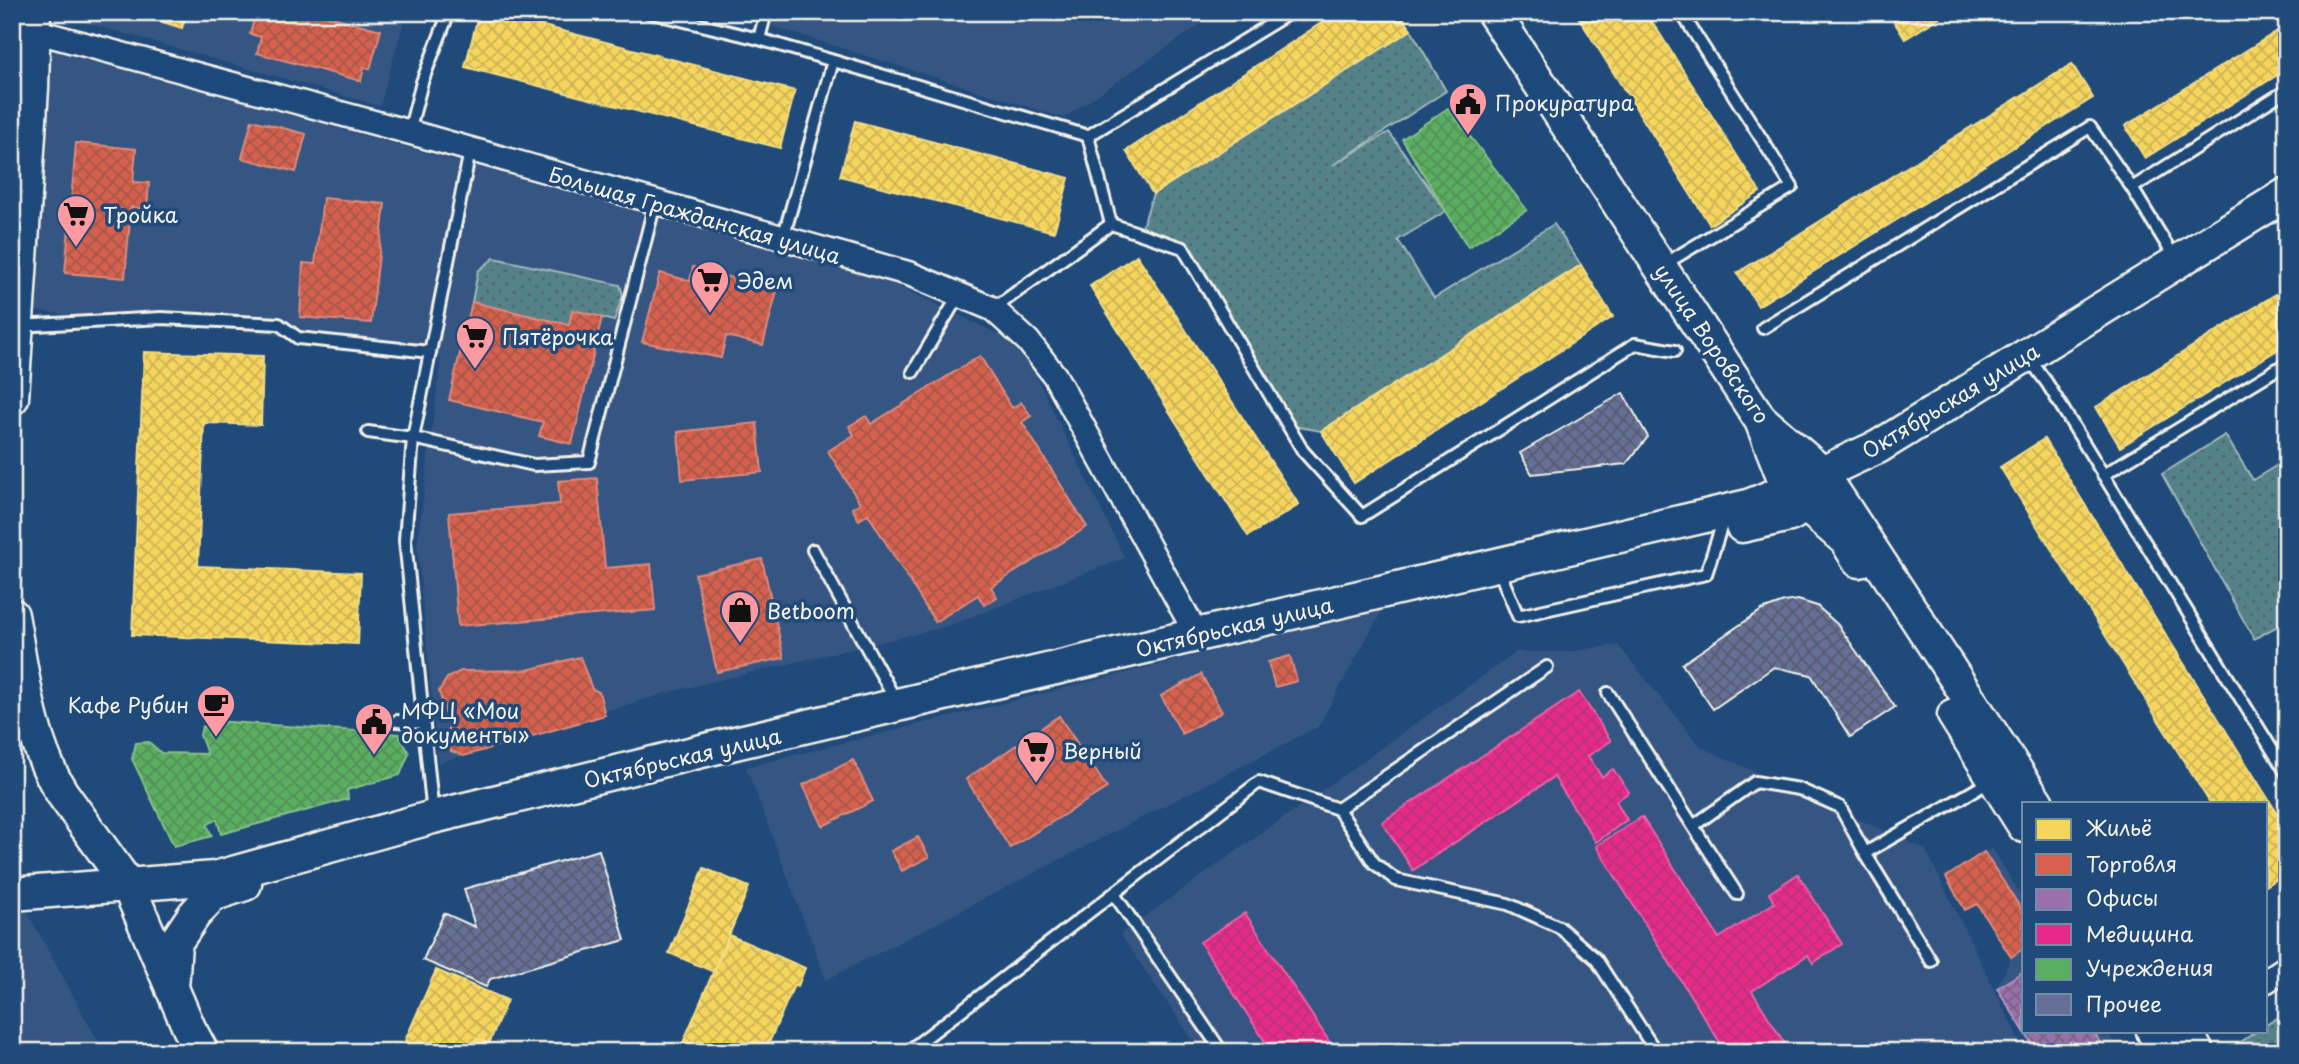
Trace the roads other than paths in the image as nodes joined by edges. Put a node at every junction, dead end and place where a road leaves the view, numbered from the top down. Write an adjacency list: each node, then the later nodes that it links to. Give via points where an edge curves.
1 (449, 12): 11 (lane)
2 (648, 12): 8 (lane)
3 (766, 12): 8 (lane)
4 (1291, 12): 12 (lane)
5 (1493, 12): 21 (street, улица Воровского)
6 (1681, 12): 21 (lane, via 1792,187)
7 (27, 20): 11 (street, Большая Гражданская улица); 17 (street, via 18,48); 24 (street, via 32,89)
8 (759, 39): 9 (lane)
9 (833, 61): 12 (lane); 19 (lane)
10 (2287, 90): 14 (lane)
11 (409, 132): 13 (street, Большая Гражданская улица)
12 (1088, 136): 18 (lane)
13 (470, 151): 15 (street, Большая Гражданская улица); 27 (lane)
14 (2133, 188): 20 (lane); 25 (lane, via 2090,127)
15 (655, 203): 19 (street, Большая Гражданская улица); 34 (lane, via 589,462 534,465)
16 (2284, 208): 20 (street, Октябрьская улица); 28 (street)
17 (12, 209)
18 (1111, 224): 23 (lane); 26 (lane, via 1183,248 1303,451 1362,516 1636,344)
19 (783, 238): 22 (street, Большая Гражданская улица, via 910,274)
20 (2177, 262): 28 (street, Октябрьская улица)
21 (1661, 267): 32 (street, улица Воровского)
22 (959, 295): 23 (street, Большая Гражданская улица); 30 (lane)
23 (993, 309): 42 (street, Большая Гражданская улица, via 1028,341 1055,376)
24 (14, 326): 27 (lane, via 160,318 279,324 298,338); 31 (street)
25 (1763, 328)
26 (1675, 351)
27 (430, 352): 34 (lane)
28 (2032, 362): 35 (lane); 36 (street, Октябрьская улица, via 1878,447)
29 (2287, 363): 35 (lane)
30 (913, 372)
31 (12, 398)
32 (1760, 419): 36 (street, улица Воровского); 37 (street)
33 (368, 432): 34 (lane)
34 (413, 438): 48 (lane, via 405,540)
35 (2103, 475): 50 (lane)
36 (1827, 481): 37 (street, Октябрьская улица); 49 (street, улица Воровского)
37 (1797, 498): 38 (street, Октябрьская улица, via 1748,506); 49 (street, via 1846,540)
38 (1724, 520): 40 (street, Октябрьская улица); 40 (lane, via 1706,574 1518,616)
39 (813, 550): 46 (lane)
40 (1500, 571): 42 (street, Октябрьская улица); 64 (street, via 227,889 212,895 174,943)
41 (12, 615): 57 (street, via 45,760)
42 (1197, 635): 46 (street, Октябрьская улица)
43 (1547, 667): 52 (lane)
44 (12, 678): 57 (street, via 44,786)
45 (1608, 693): 55 (lane)
46 (898, 704): 53 (street, Октябрьская улица)
47 (397, 721): 48 (lane)
48 (423, 723): 53 (lane)
49 (2005, 774): 51 (street, улица Воровского); 54 (street); 56 (lane)
50 (2287, 774)
51 (2036, 802)
52 (1338, 809): 59 (lane, via 1259,782); 71 (lane, via 1374,863 1396,880 1508,904 1559,927 1597,959)
53 (433, 817): 57 (street, Октябрьская улица, via 215,878)
54 (2022, 821)
55 (1693, 826): 56 (lane, via 1755,782 1800,789 1840,807); 60 (lane)
56 (1865, 853): 61 (lane)
57 (121, 886): 58 (street, Октябрьская улица); 64 (street); 67 (street)
58 (12, 894)
59 (1114, 894): 69 (lane); 70 (lane)
60 (1737, 894)
61 (1931, 961)
62 (2287, 967): 63 (street)
63 (2268, 980)
64 (172, 989): 68 (street)
65 (2157, 1032): 66 (street)
66 (2187, 1040)
67 (188, 1052)
68 (202, 1052)
69 (908, 1052)
70 (1222, 1052)
71 (1656, 1052)

